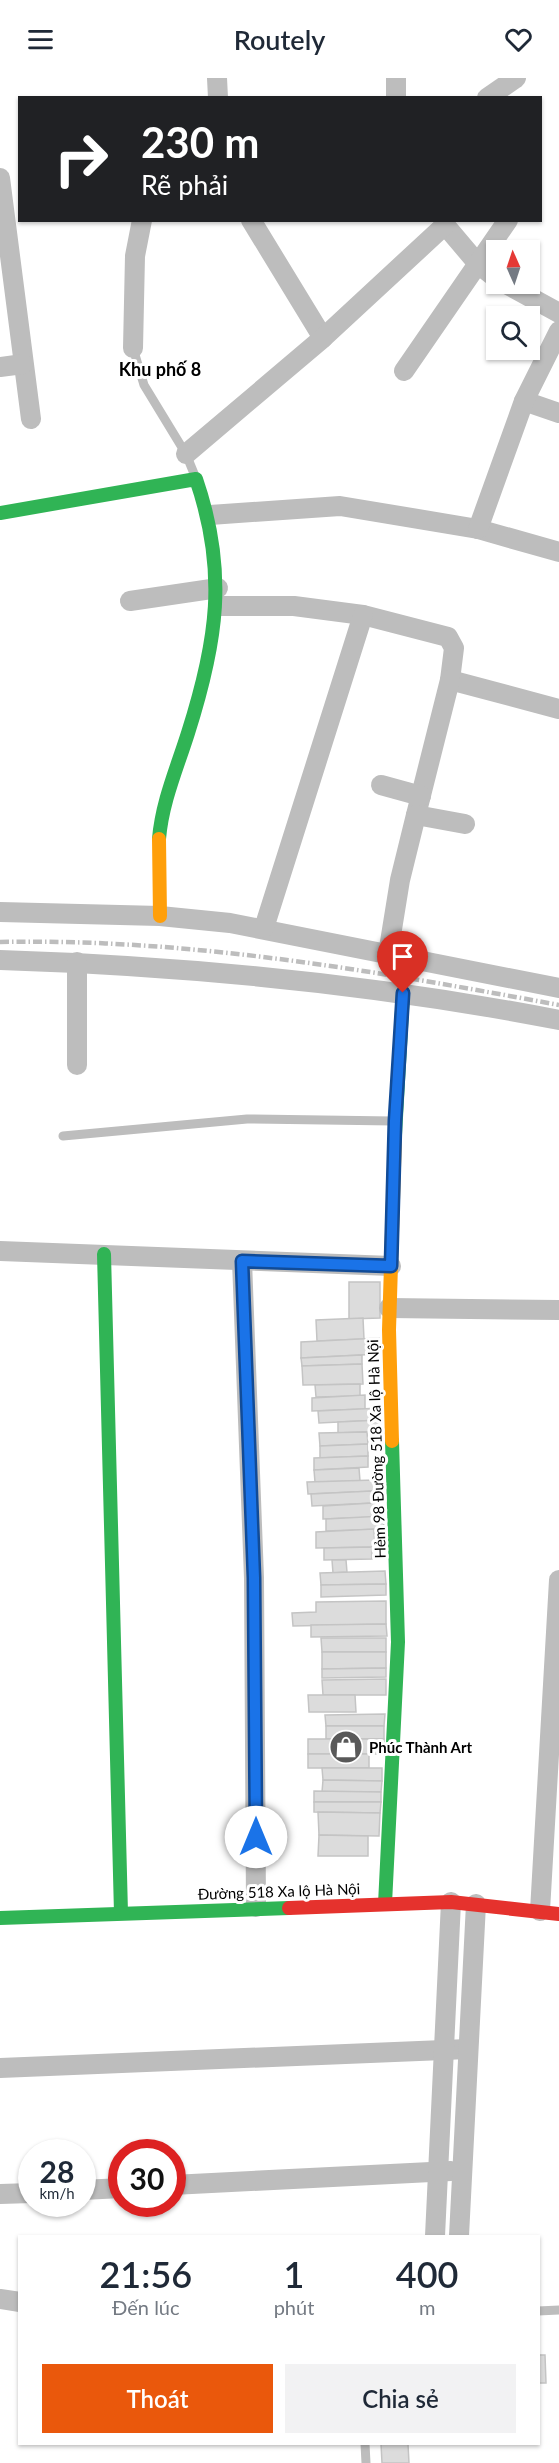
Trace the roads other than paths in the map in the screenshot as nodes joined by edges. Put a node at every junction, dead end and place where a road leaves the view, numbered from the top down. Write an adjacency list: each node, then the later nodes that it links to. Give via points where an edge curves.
1 (217, 78): 4 (street)
2 (396, 78): 5 (street)
3 (516, 78): 6 (street)
4 (218, 96)
5 (396, 96)
6 (490, 96)
7 (0, 178): 19 (street)
8 (142, 222): 18 (street, via 135,256)
9 (252, 222): 17 (street)
10 (507, 222): 12 (street)
11 (444, 223): 12 (street); 17 (street)
12 (478, 264): 13 (street); 21 (street)
13 (486, 270)
14 (524, 294): 15 (street)
15 (559, 313)
16 (559, 331): 22 (street)
17 (323, 338): 25 (street)
18 (133, 348): 25 (lane, via 144,386)
19 (22, 364): 20 (street); 24 (street)
20 (0, 367)
21 (404, 371)
22 (524, 401): 23 (street); 29 (street)
23 (559, 413)
24 (31, 418)
25 (186, 454): 26 (lane)
26 (196, 478): 27 (street); 28 (street)
27 (0, 513)
28 (210, 515): 29 (street, via 340,506); 31 (street)
29 (478, 529): 30 (street)
30 (559, 552)
31 (218, 597): 32 (street); 33 (street); 41 (street, via 213,643 161,819)
32 (130, 601)
33 (363, 615): 34 (street, via 448,637 454,648); 42 (street)
34 (450, 680): 35 (street); 37 (street)
35 (559, 709)
36 (381, 785): 37 (street)
37 (421, 796): 38 (street)
38 (416, 815): 39 (street); 43 (street)
39 (465, 824)
40 (0, 912): 41 (street)
41 (160, 916): 42 (street)
42 (264, 928): 43 (street)
43 (388, 954): 46 (street)
44 (0, 960): 45 (street)
45 (77, 962): 47 (street, via 233,972); 49 (street)
46 (559, 988)
47 (403, 993): 48 (street); 50 (street, Hẻm 98 Đường 518 Xa lộ Hà Nội)
48 (559, 1020)
49 (77, 1065)
50 (395, 1121): 51 (lane, via 247,1119); 55 (street, Hẻm 98 Đường 518 Xa lộ Hà Nội)
51 (63, 1136)
52 (0, 1251): 53 (street)
53 (104, 1254): 54 (street); 64 (street)
54 (242, 1261): 55 (street); 63 (street, via 254,1578)
55 (391, 1266): 56 (street, Hẻm 98 Đường 518 Xa lộ Hà Nội)
56 (389, 1308): 57 (street); 61 (street, Hẻm 98 Đường 518 Xa lộ Hà Nội, via 398,1634)
57 (559, 1310)
58 (559, 1580): 59 (street)
59 (558, 1605): 65 (street)
60 (451, 1902): 61 (street, Đường 518 Xa lộ Hà Nội); 62 (street, Đường 518 Xa lộ Hà Nội); 68 (street)
61 (385, 1904): 63 (street, Đường 518 Xa lộ Hà Nội)
62 (476, 1904): 65 (street, Đường 518 Xa lộ Hà Nội); 67 (street)
63 (256, 1907): 64 (street, Đường 518 Xa lộ Hà Nội)
64 (121, 1913): 66 (street, Đường 518 Xa lộ Hà Nội)
65 (549, 1913)
66 (0, 1918)
67 (468, 2049): 68 (street); 70 (street)
68 (444, 2050): 69 (street); 71 (street)
69 (0, 2068)
70 (462, 2170): 71 (street); 76 (street)
71 (438, 2171): 72 (street); 75 (street)
72 (186, 2184)
73 (18, 2193): 74 (street)
74 (0, 2194)
75 (435, 2235)
76 (459, 2235)
77 (0, 2299): 78 (street)
78 (18, 2302)
79 (559, 2310): 80 (lane)
80 (540, 2311)
81 (365, 2445): 82 (lane)
82 (366, 2463)

